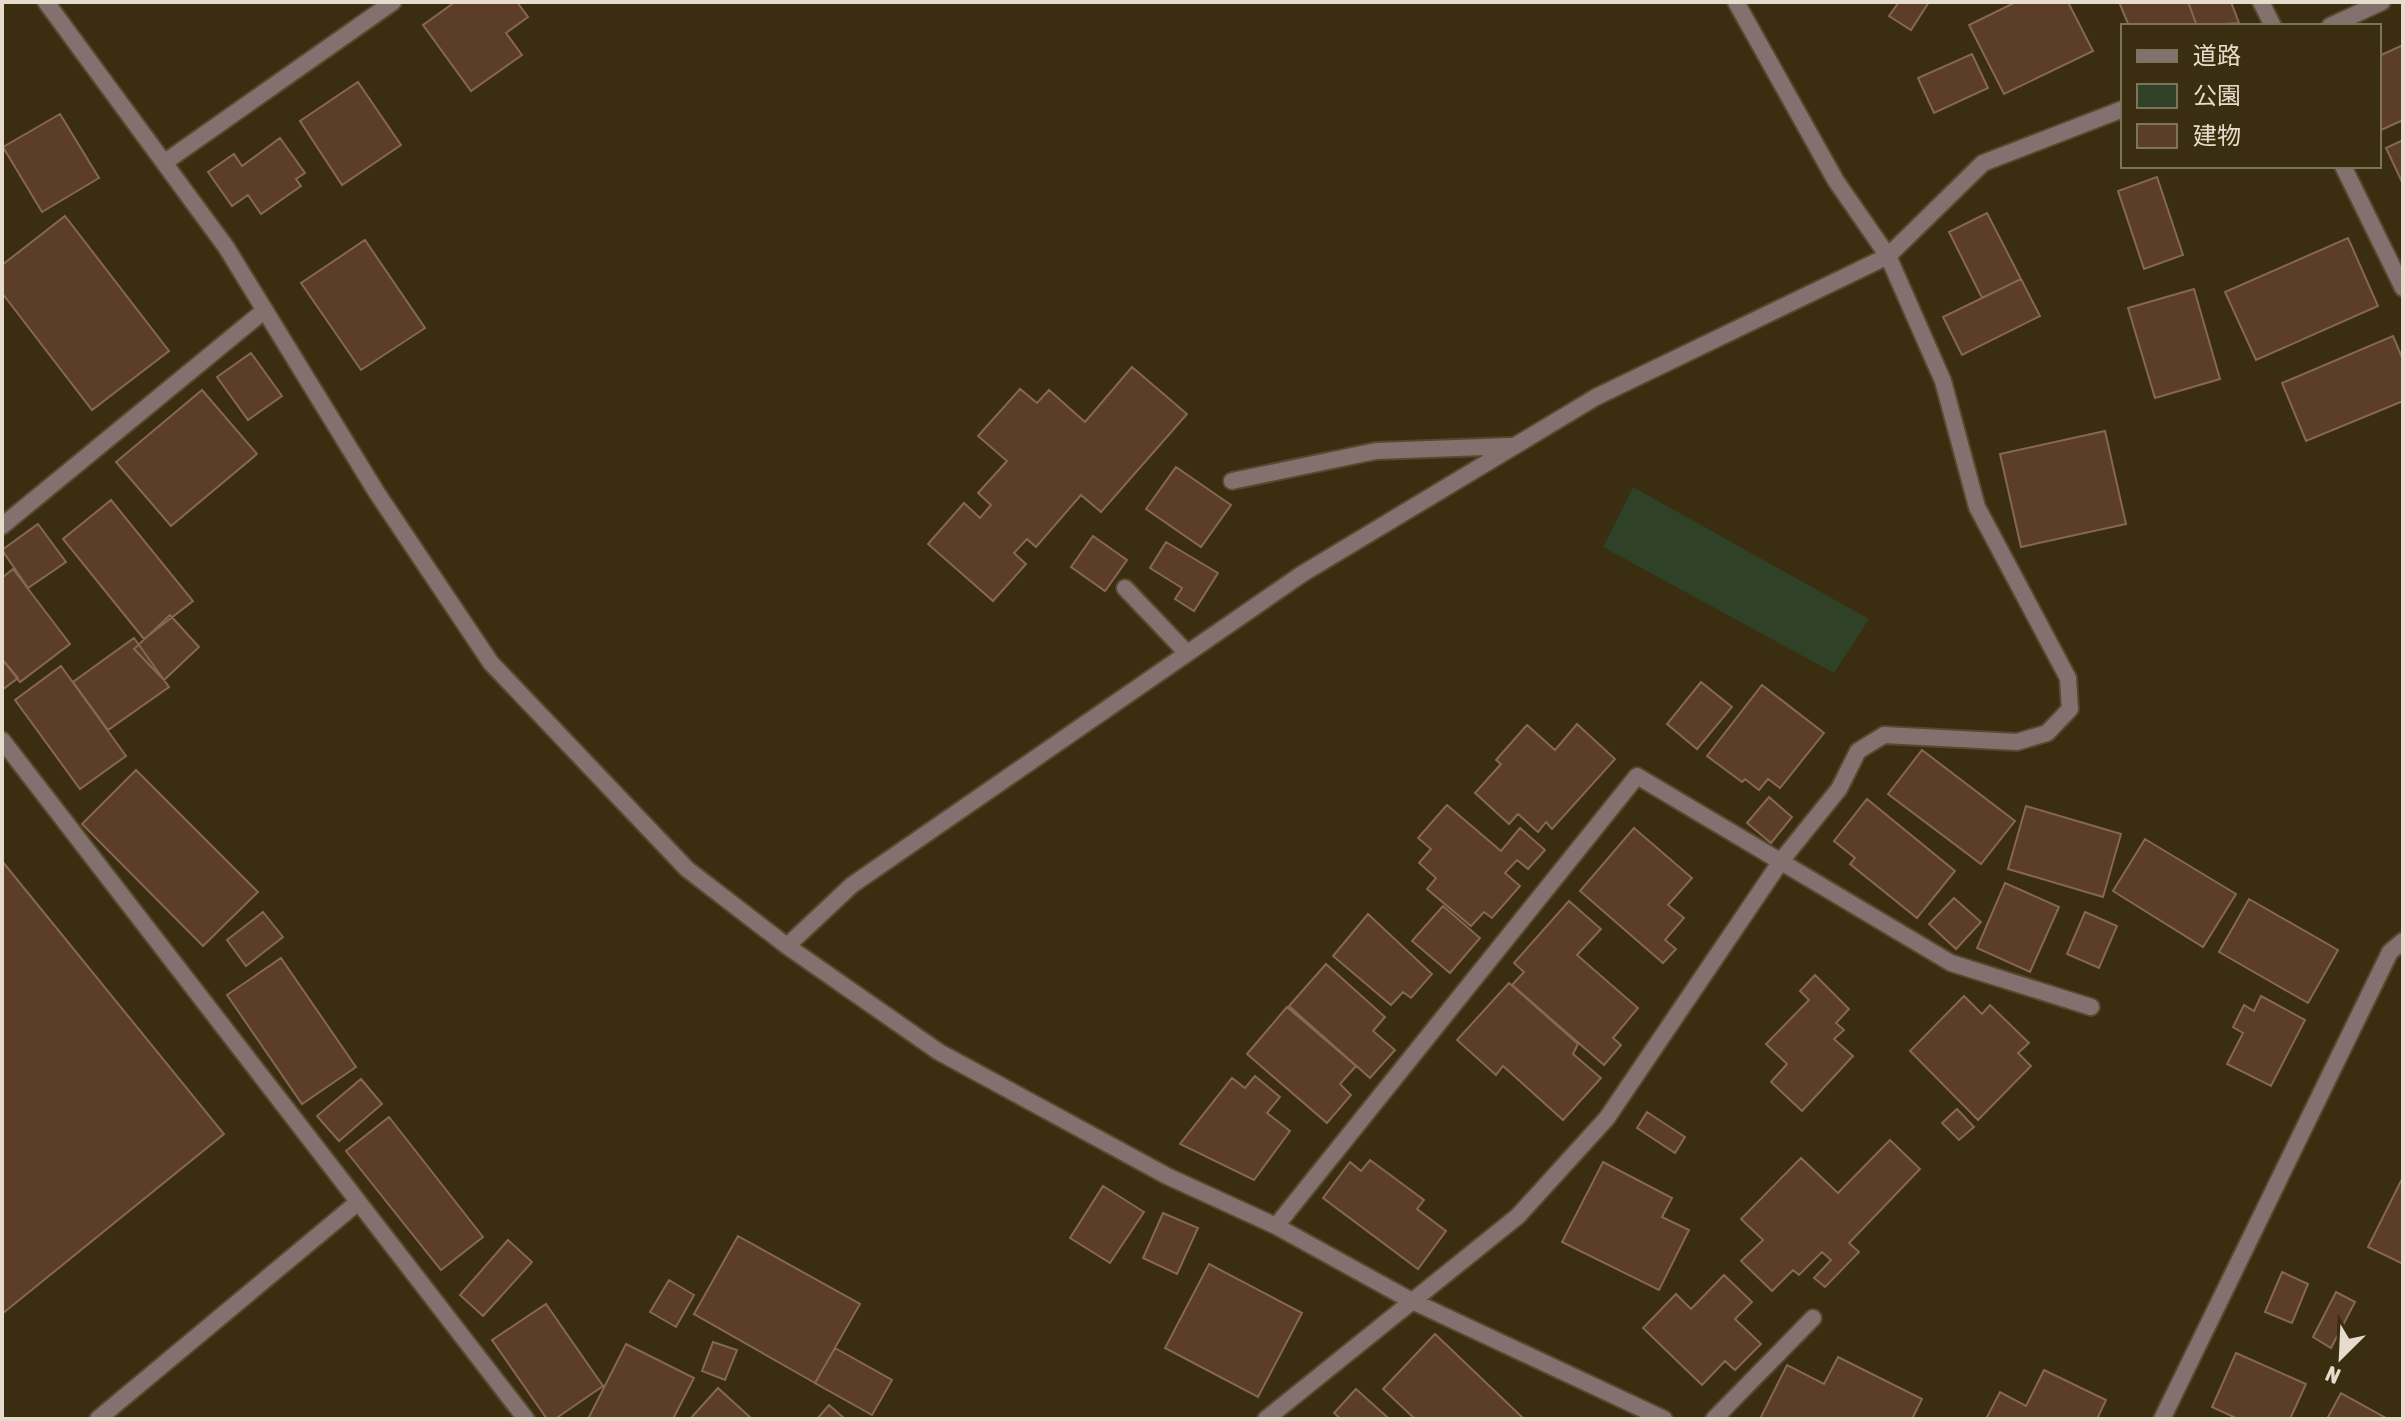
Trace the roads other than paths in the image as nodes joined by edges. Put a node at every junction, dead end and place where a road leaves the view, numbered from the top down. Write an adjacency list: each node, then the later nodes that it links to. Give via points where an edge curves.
1 (46, 2): 9 (street)
2 (393, 2): 9 (street)
3 (1736, 2): 11 (street, via 1836,181)
4 (2261, 2): 6 (street)
5 (2382, 2): 7 (street)
6 (2272, 24)
7 (2334, 24)
8 (2121, 110): 11 (street, via 1983,163)
9 (165, 162): 14 (street)
10 (2344, 168): 12 (street)
11 (1888, 256): 15 (street, via 1596,397); 21 (street, via 1943,381 1977,507 2068,678 2070,709 2047,733 2017,742 1884,735 1858,751 1839,789)
12 (2398, 262): 13 (street)
13 (2403, 288)
14 (265, 310): 17 (street); 23 (street, via 377,493 491,663 687,869)
15 (1514, 446): 16 (street, via 1376,451); 19 (street, via 1302,574)
16 (1232, 481)
17 (2, 526)
18 (1125, 588): 19 (street)
19 (1187, 653): 23 (street, via 852,885)
20 (2, 740): 25 (street)
21 (1781, 861): 24 (street, via 1951,963); 26 (street, via 1637,776); 27 (street, via 1607,1118 1518,1216)
22 (2403, 941): 34 (street, via 2390,952)
23 (787, 946): 26 (street, via 939,1052 1167,1176)
24 (2091, 1007)
25 (357, 1203): 29 (street); 30 (street)
26 (1276, 1226): 27 (street)
27 (1410, 1300): 31 (street); 32 (street)
28 (1813, 1318): 33 (street)
29 (98, 1419)
30 (526, 1419)
31 (1266, 1419)
32 (1664, 1419)
33 (1714, 1419)
34 (2162, 1419)

